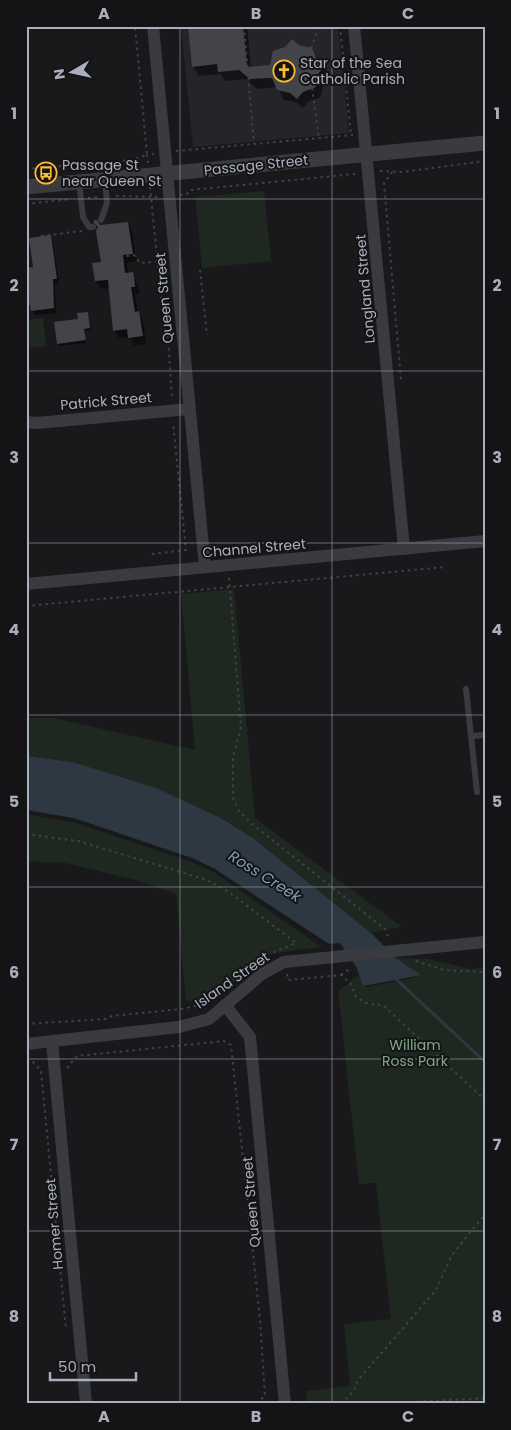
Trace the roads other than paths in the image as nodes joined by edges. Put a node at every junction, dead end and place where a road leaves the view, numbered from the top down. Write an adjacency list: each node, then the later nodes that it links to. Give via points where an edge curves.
1 (153, 26): 5 (street, Queen Street)
2 (354, 26): 4 (street, Longland Street)
3 (485, 143): 4 (street, Passage Street)
4 (367, 154): 5 (street, Passage Street); 14 (street, Longland Street)
5 (168, 174): 6 (street, Passage Street); 11 (street, Queen Street)
6 (104, 180): 7 (street, Passage Street); 9 (lane, via 107,203)
7 (79, 182): 8 (street, Passage Street); 10 (lane, via 84,221)
8 (26, 187)
9 (101, 220)
10 (91, 227)
11 (189, 409): 12 (street, Patrick Street); 15 (street, Queen Street)
12 (26, 422)
13 (485, 542): 14 (street, Channel Street)
14 (404, 549): 15 (street, Channel Street)
15 (205, 568): 16 (street, Channel Street)
16 (26, 584)
17 (466, 689): 19 (lane)
18 (485, 735): 19 (lane)
19 (471, 736): 20 (lane)
20 (477, 792)
21 (485, 942): 22 (street, Island Street, via 284,962 262,974)
22 (225, 1005): 23 (street, Island Street, via 208,1019 179,1027); 26 (street, Queen Street, via 250,1037)
23 (52, 1042): 24 (street, Island Street); 25 (street, Homer Street)
24 (26, 1044)
25 (86, 1404)
26 (285, 1404)

